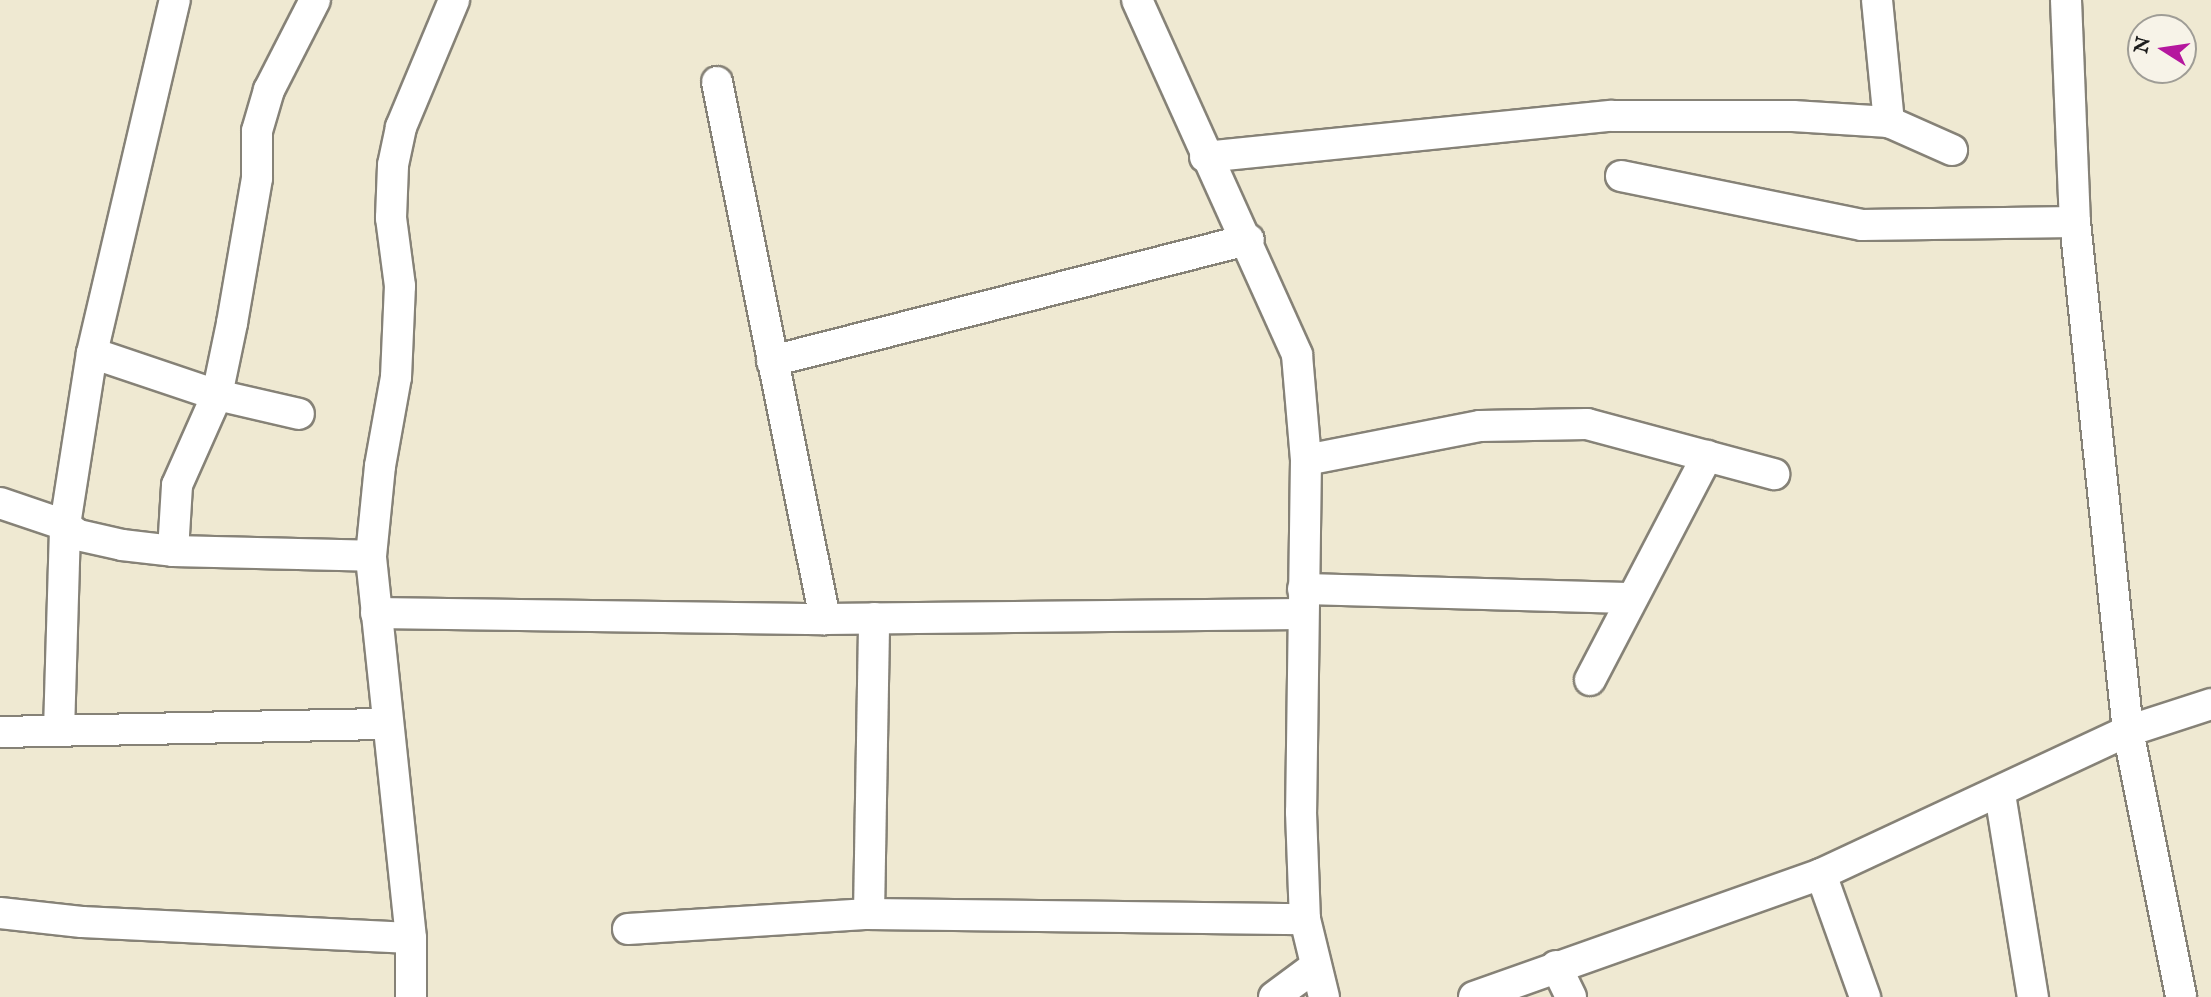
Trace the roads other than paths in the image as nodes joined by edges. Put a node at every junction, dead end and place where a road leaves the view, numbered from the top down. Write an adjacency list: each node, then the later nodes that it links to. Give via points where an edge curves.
1 (175, 0): 14 (street)
2 (314, 0): 16 (street, via 269,90 257,131 257,178)
3 (454, 0): 24 (street, via 401,127 393,165 391,218 400,286 396,377 380,466)
4 (1137, 0): 10 (street)
5 (1877, 0): 8 (street)
6 (2066, 0): 12 (street)
7 (717, 82): 15 (street)
8 (1889, 122): 9 (street); 10 (street, via 1793,116 1612,116)
9 (1951, 150)
10 (1205, 157): 13 (street)
11 (1621, 176): 12 (street, via 1862,225)
12 (2075, 222): 34 (street)
13 (1249, 239): 15 (street); 19 (street, via 1297,355)
14 (92, 353): 16 (street); 22 (street)
15 (772, 361): 29 (street)
16 (217, 395): 17 (street); 23 (street, via 177,485)
17 (299, 414)
18 (1707, 456): 19 (street, via 1587,424 1512,422); 20 (street); 25 (street)
19 (1306, 460): 26 (street)
20 (1774, 474)
21 (0, 503): 22 (street)
22 (65, 525): 23 (street, via 78,536 97,541); 33 (street)
23 (173, 551): 24 (street)
24 (371, 556): 27 (street)
25 (1630, 598): 26 (street); 30 (street)
26 (1302, 602): 28 (street); 40 (street)
27 (376, 613): 29 (street); 32 (street)
28 (874, 618): 29 (street); 39 (street)
29 (825, 620)
30 (1590, 680)
31 (2211, 704): 34 (street)
32 (386, 724): 33 (street); 42 (street)
33 (59, 731): 35 (street)
34 (2129, 731): 36 (street); 52 (street)
35 (0, 732)
36 (2000, 794): 37 (street); 51 (street)
37 (1821, 874): 44 (street); 50 (street)
38 (0, 913): 42 (street, via 82,922)
39 (869, 914): 40 (street); 41 (street)
40 (1306, 919): 43 (street)
41 (628, 929)
42 (411, 938): 45 (street)
43 (1316, 966): 46 (street); 47 (street)
44 (1556, 966): 48 (street); 49 (street)
45 (411, 997)
46 (1274, 997)
47 (1324, 997)
48 (1474, 997)
49 (1571, 997)
50 (1865, 997)
51 (2033, 997)
52 (2181, 997)

